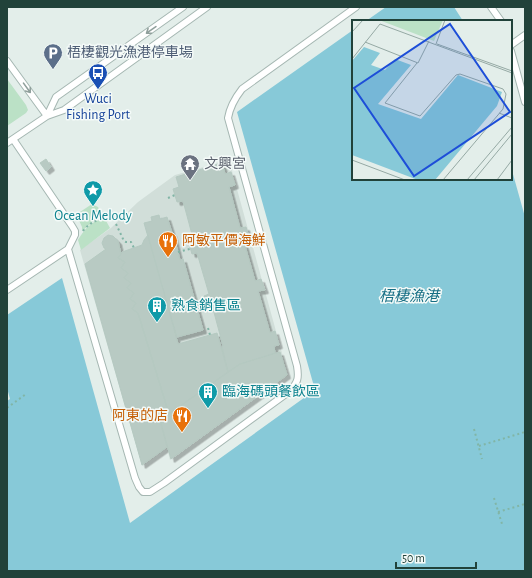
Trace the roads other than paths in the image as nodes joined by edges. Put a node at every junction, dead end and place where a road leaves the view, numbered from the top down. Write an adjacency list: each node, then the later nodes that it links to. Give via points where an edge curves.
1 (183, 7): 11 (lane, one-way to 11, via 56,98)
2 (207, 7): 11 (lane, via 64,110)
3 (356, 7): 14 (lane, via 242,89 234,99 228,118 297,366 297,383 290,391 150,492 143,492 135,478)
4 (491, 7): 5 (lane)
5 (500, 20)
6 (525, 35): 7 (lane)
7 (512, 44)
8 (512, 55): 10 (lane)
9 (7, 61): 11 (lane, one-way to 11)
10 (525, 102)
11 (47, 116): 12 (lane)
12 (13, 139): 13 (lane); 14 (lane, via 72,226 75,235)
13 (7, 143)
14 (70, 246): 15 (lane)
15 (7, 290)

